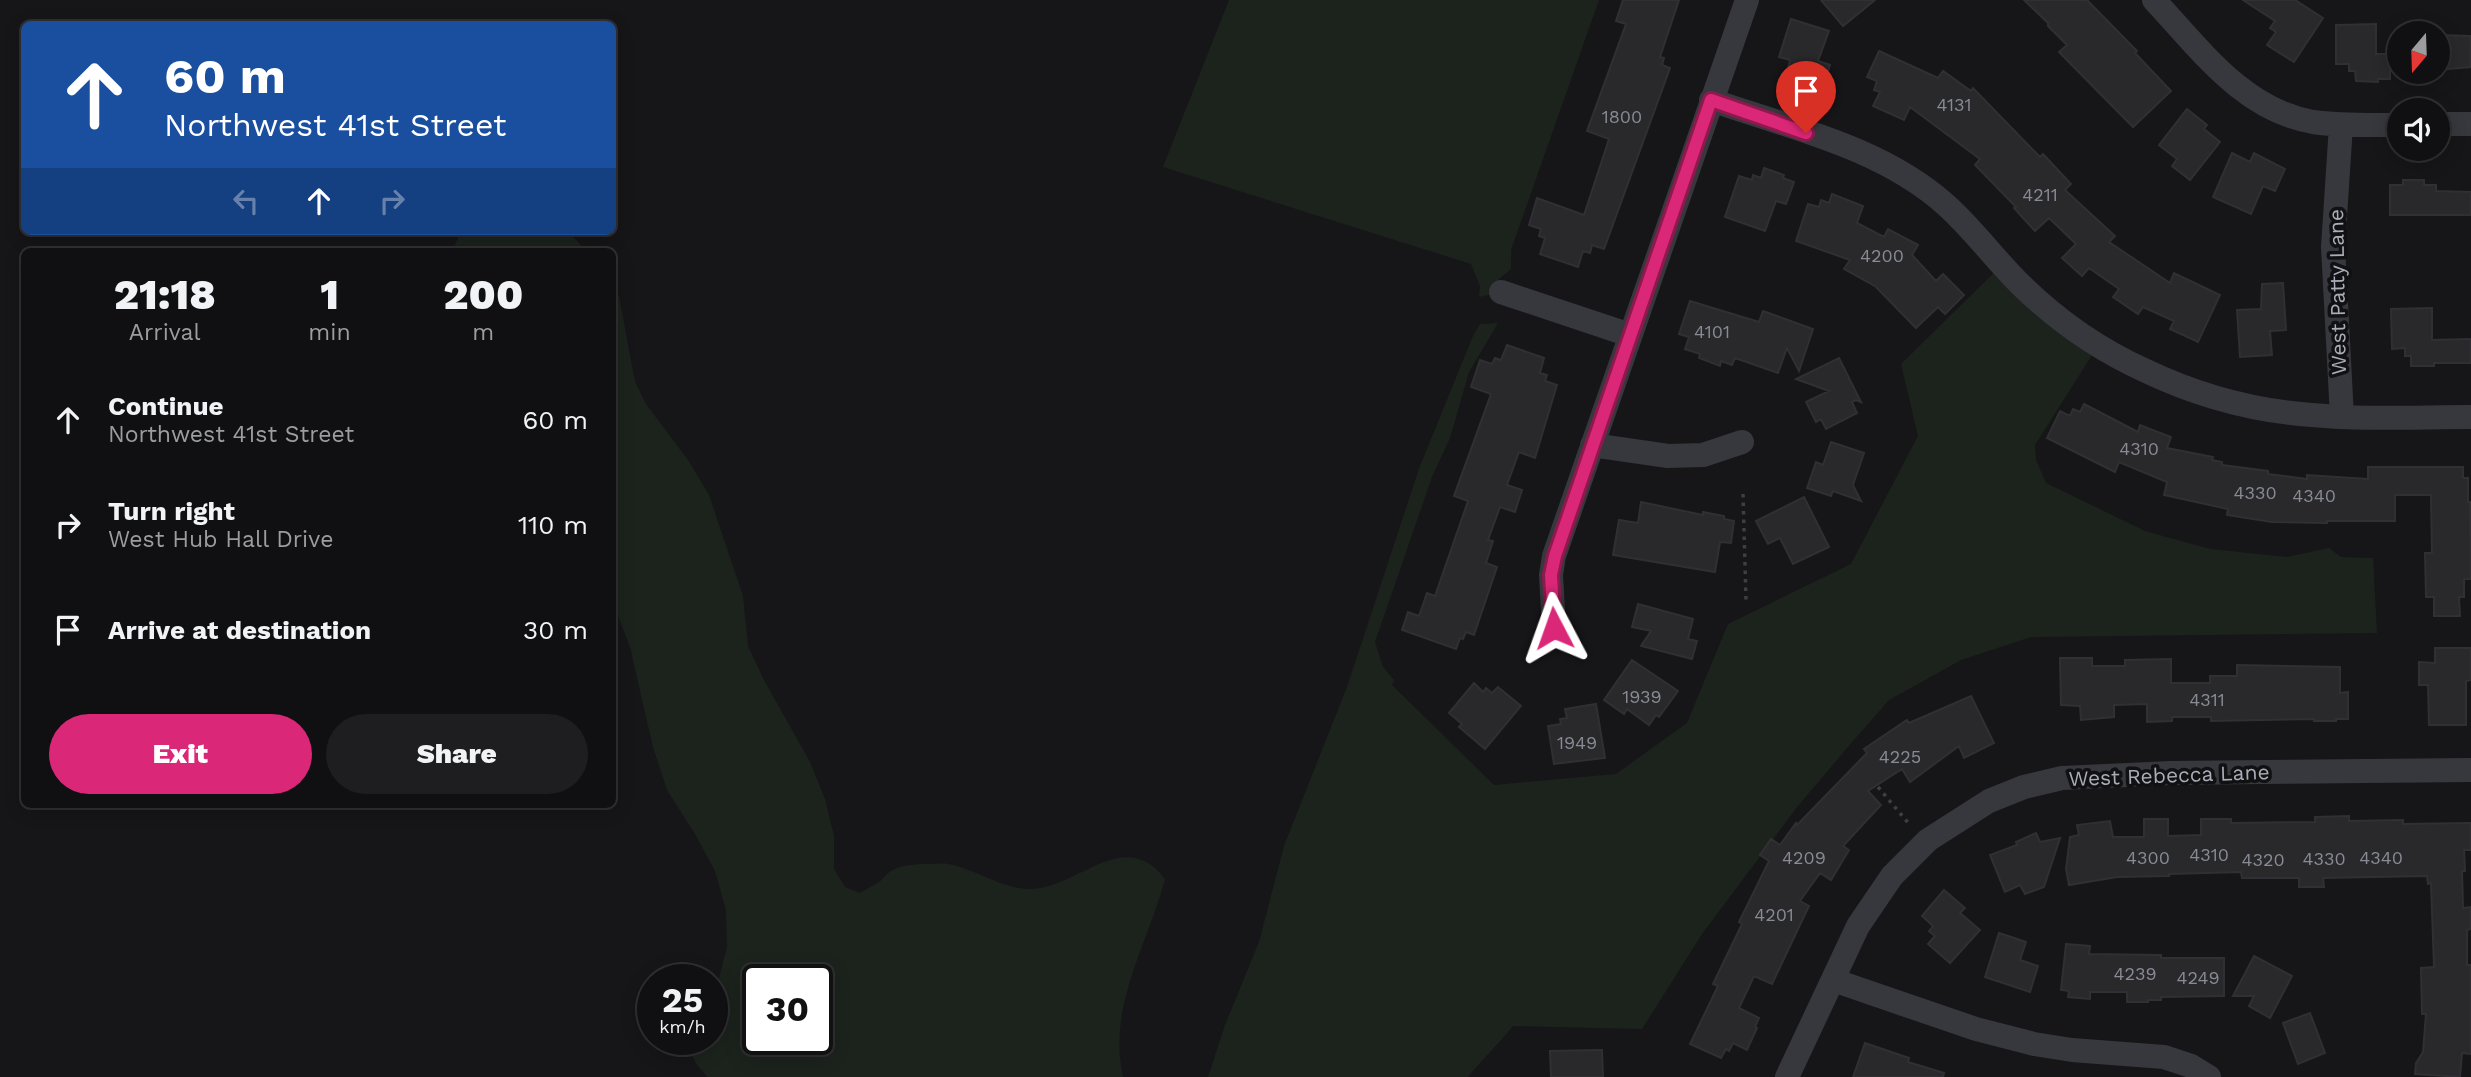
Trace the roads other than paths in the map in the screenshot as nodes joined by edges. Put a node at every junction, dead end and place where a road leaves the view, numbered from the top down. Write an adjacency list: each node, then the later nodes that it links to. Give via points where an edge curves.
1 (1746, 0): 3 (street)
2 (2154, 0): 7 (street, via 2221,73 2257,101 2310,121)
3 (1711, 100): 9 (street); 10 (street, via 1855,149 1904,174 1946,205 2045,306 2141,369 2238,403)
4 (2387, 124): 7 (street)
5 (2450, 124): 6 (street)
6 (2471, 124)
7 (2341, 125): 10 (street, West Patty Lane, via 2333,247)
8 (1501, 292): 9 (street)
9 (1630, 335): 13 (street)
10 (2342, 417): 11 (street)
11 (2471, 417)
12 (1742, 442): 13 (street, via 1703,455 1668,456)
13 (1592, 445): 14 (street, via 1551,575)
14 (1554, 628)
15 (2471, 770): 16 (street, West Rebecca Lane, via 2171,773 2063,778 2024,787 1960,818 1928,840 1892,876 1858,926)
16 (1833, 981): 17 (street, West Rebecca Lane); 18 (street, via 1988,1032 2072,1050 2164,1057)
17 (1787, 1077)
18 (2209, 1077)

